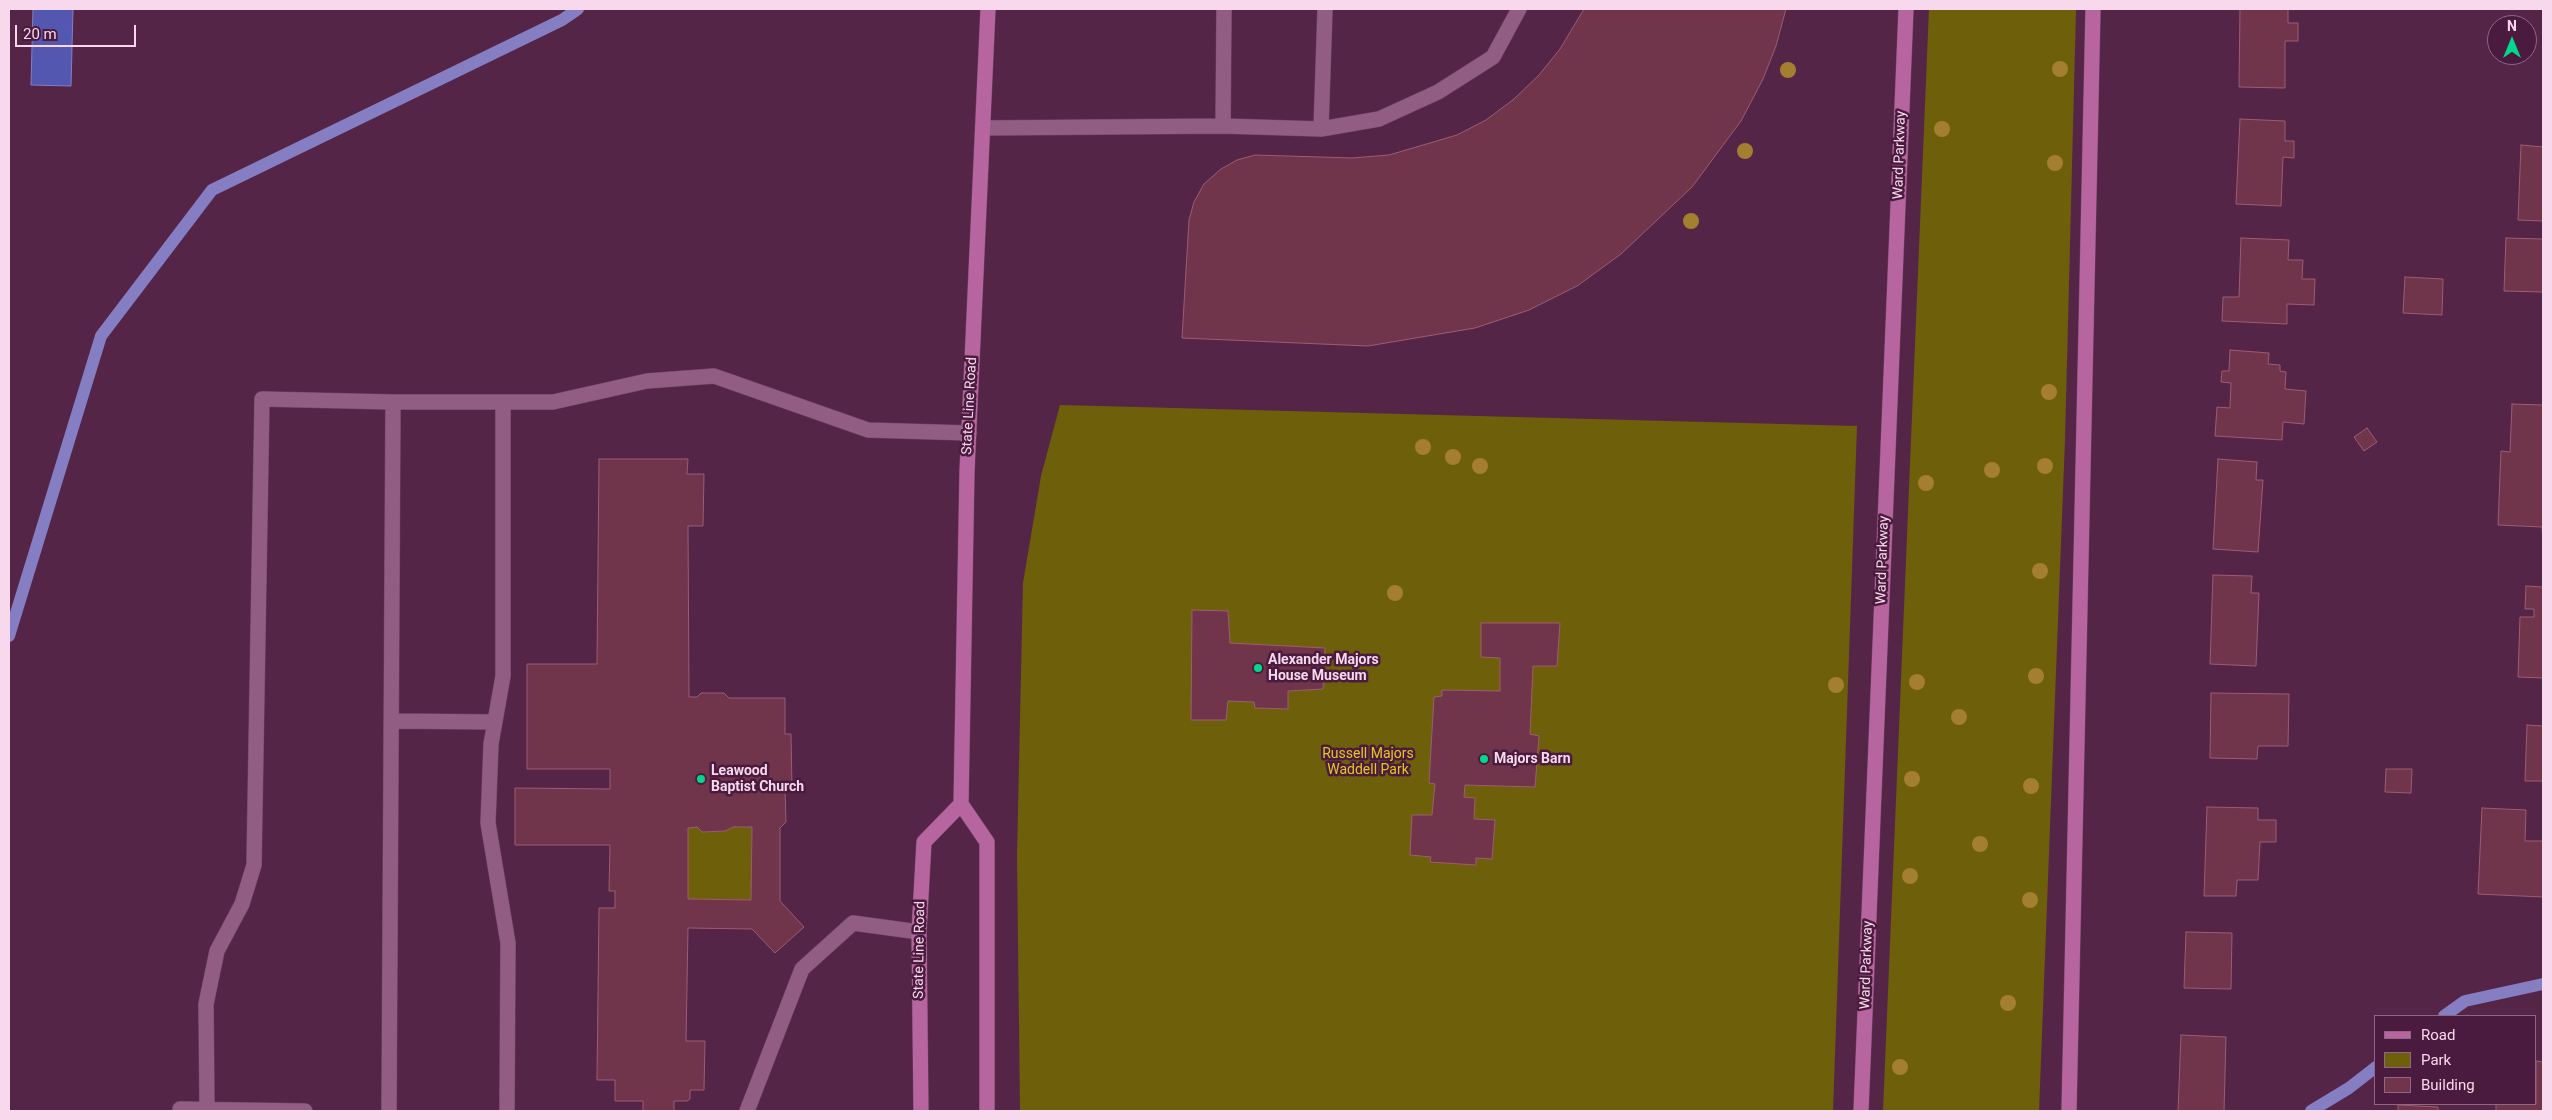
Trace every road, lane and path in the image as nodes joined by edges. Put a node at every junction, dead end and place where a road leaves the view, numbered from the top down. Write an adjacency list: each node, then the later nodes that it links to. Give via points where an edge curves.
1 (988, 9): 8 (main road, State Line Road)
2 (1224, 9): 7 (street)
3 (1325, 9): 9 (street)
4 (1519, 9): 9 (street, via 1494,57 1438,92 1378,119)
5 (1906, 9): 25 (main road, Ward Parkway)
6 (2093, 9): 26 (main road)
7 (1223, 126): 8 (street); 9 (street)
8 (983, 128): 12 (main road, State Line Road)
9 (1321, 129)
10 (393, 402): 11 (street); 13 (street); 17 (street, via 262,399 254,865 242,904 217,952 206,1004)
11 (503, 402): 12 (street, via 553,402 647,381 714,376 868,430); 14 (street, via 503,676)
12 (969, 432): 15 (main road, State Line Road)
13 (392, 721): 14 (street); 20 (street)
14 (495, 722): 21 (street, via 488,823 508,943)
15 (961, 804): 16 (main road, State Line Road, via 924,842); 24 (main road, via 987,842)
16 (919, 932): 22 (street, via 853,922 802,969); 23 (main road, State Line Road)
17 (207, 1110): 18 (street); 19 (street)
18 (180, 1111)
19 (305, 1111)
20 (390, 1111)
21 (507, 1111)
22 (747, 1111)
23 (920, 1111)
24 (987, 1111)
25 (1861, 1111)
26 (2069, 1111)

